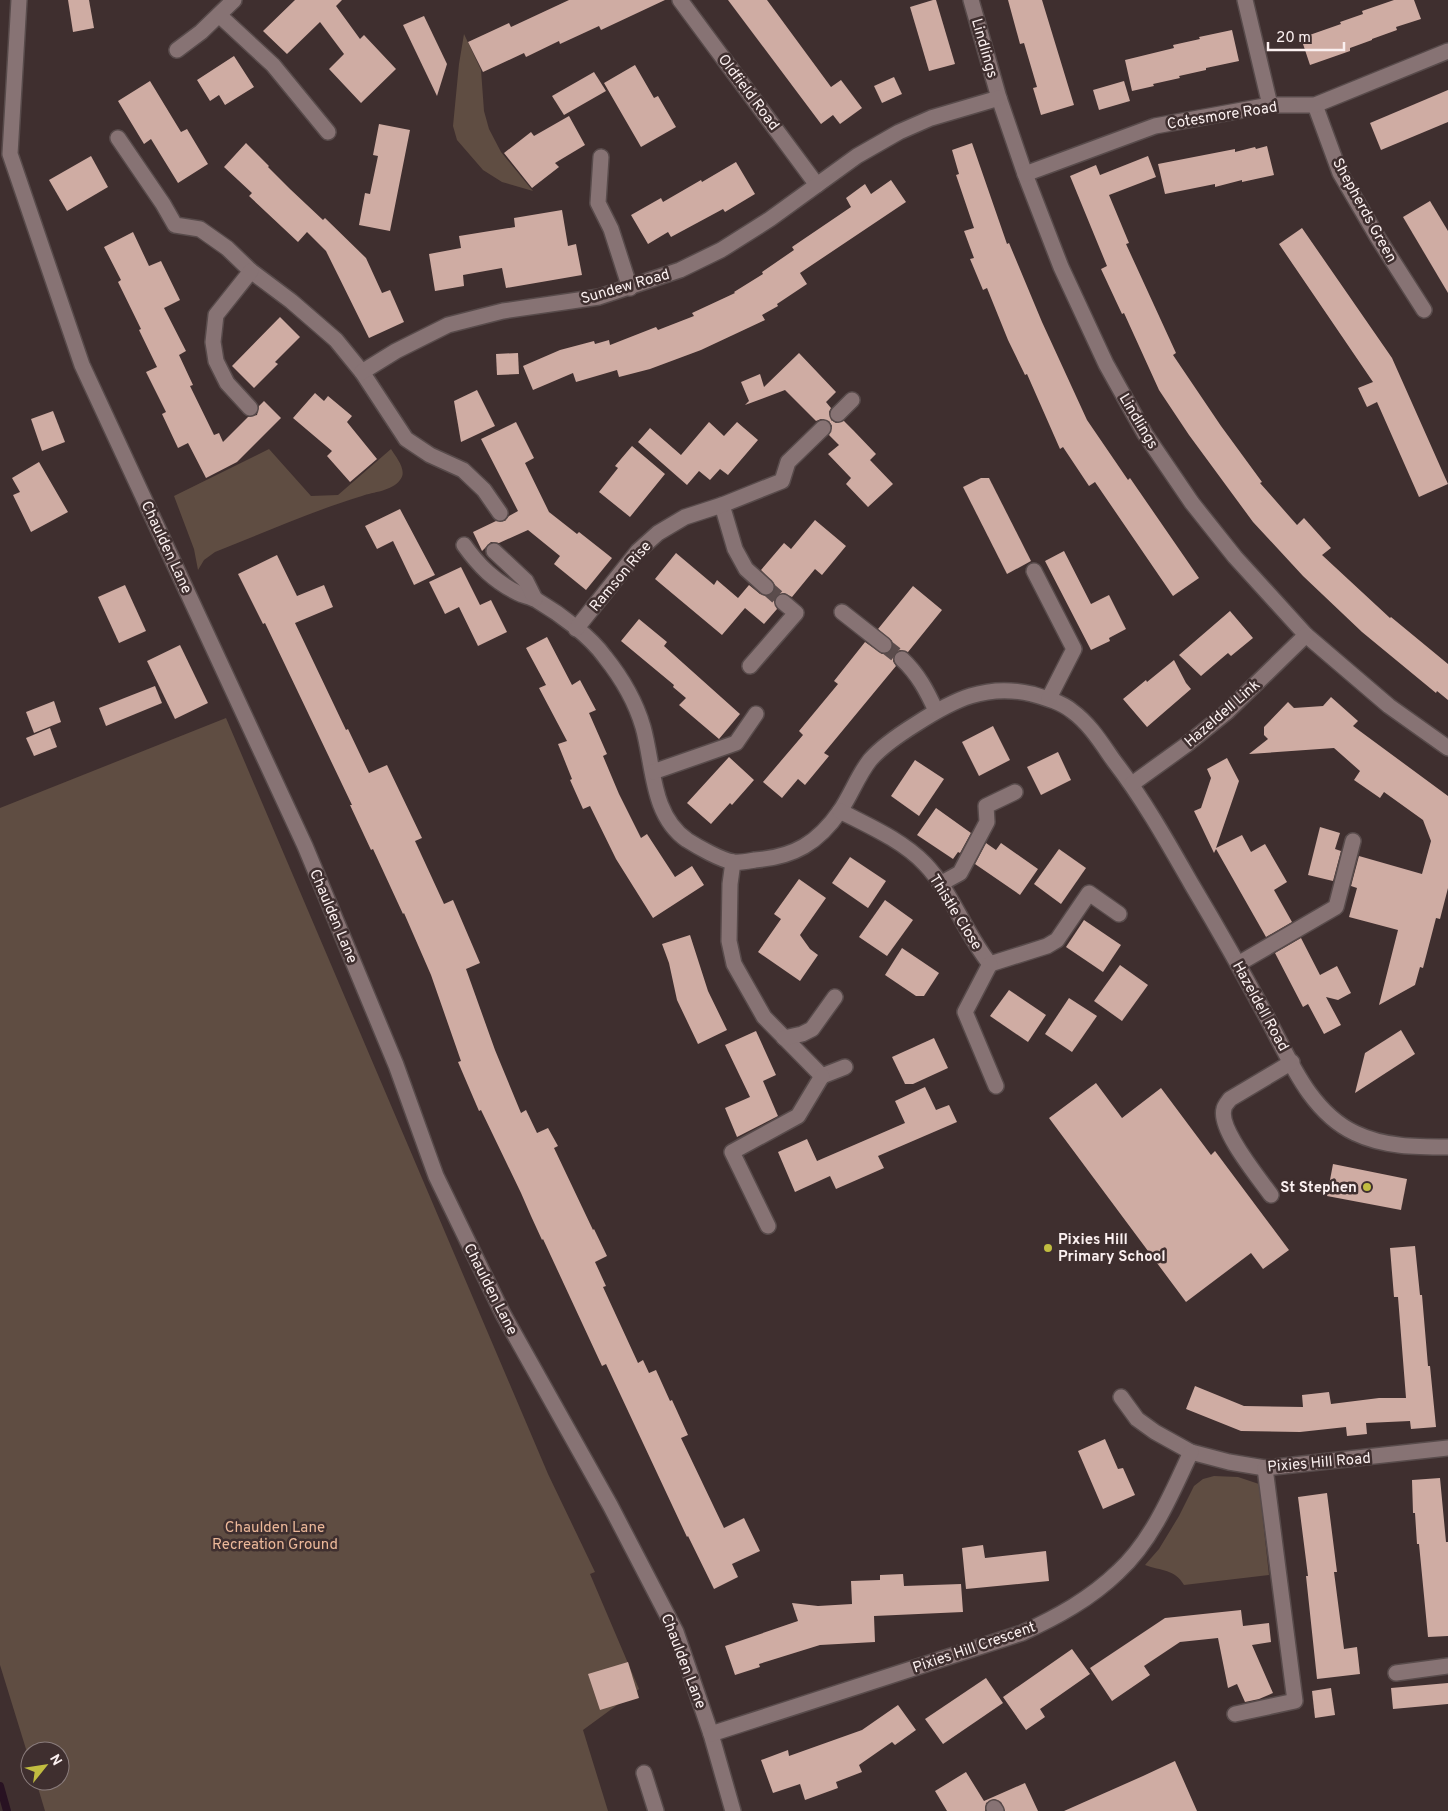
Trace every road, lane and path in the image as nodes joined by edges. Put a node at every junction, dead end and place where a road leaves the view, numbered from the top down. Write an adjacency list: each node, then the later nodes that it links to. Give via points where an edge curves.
1 (19, 0): 69 (street, Chaulden Lane, via 10,154 82,364 305,846 396,1065 436,1176 503,1314 610,1505 676,1632)
2 (234, 0): 6 (street)
3 (680, 0): 16 (street, Oldfield Road)
4 (971, 0): 9 (street, Lindlings)
5 (1245, 0): 10 (street)
6 (219, 15): 7 (street); 12 (street, via 273,65)
7 (177, 50)
8 (1448, 51): 11 (street, Cotesmore Road)
9 (999, 98): 15 (street, Lindlings); 16 (street, Sundew Road, via 931,118 899,132 857,156)
10 (1270, 105): 11 (street, Cotesmore Road); 15 (street, Cotesmore Road, via 1155,126)
11 (1315, 106): 19 (street, Shepherds Green, via 1340,173)
12 (328, 132)
13 (118, 138): 17 (street, via 175,225 200,229 227,248)
14 (601, 157): 18 (street, via 598,203 611,229)
15 (1025, 174): 35 (street, Lindlings, via 1061,267 1102,355 1146,434 1198,511)
16 (817, 185): 18 (street, Sundew Road, via 721,250 680,270)
17 (251, 272): 20 (street, via 336,340); 22 (street, via 216,315 213,342 216,361 227,383)
18 (630, 288): 20 (street, Sundew Road, via 599,297 503,311 448,325)
19 (1424, 310)
20 (362, 372): 26 (street, via 406,439 430,455 463,470 484,490)
21 (852, 400): 23 (street)
22 (250, 408)
23 (838, 414)
24 (823, 428): 25 (street, Ramson Rise, via 788,462 782,481)
25 (722, 504): 30 (street, via 735,549 746,569); 34 (street, Ramson Rise, via 685,517 658,533 638,551)
26 (500, 513)
27 (464, 545): 31 (street, via 494,579)
28 (494, 551): 31 (street, via 526,581)
29 (1034, 571): 39 (street, via 1074,649)
30 (766, 586)
31 (536, 599): 34 (street)
32 (783, 602): 38 (street, via 796,613)
33 (842, 612): 36 (street)
34 (576, 629): 43 (street, via 604,655 625,687 643,725)
35 (1306, 635): 42 (street, Lindlings, via 1389,706); 44 (street, Hazeldell Link, via 1227,712)
36 (884, 645)
37 (902, 660): 40 (street, via 921,680)
38 (750, 666)
39 (1049, 698): 40 (street, Hazeldell Road, via 1014,690 997,690 969,696); 44 (street, Hazeldell Road, via 1071,710 1088,726)
40 (936, 711): 46 (street, Hazeldell Road, via 898,736 870,760)
41 (756, 714): 43 (street, via 736,743)
42 (1448, 748)
43 (653, 772): 48 (street, via 658,801 668,821 700,849)
44 (1132, 784): 52 (street, Hazeldell Road)
45 (1015, 792): 49 (street, via 986,806 987,822 960,873)
46 (840, 811): 48 (street, Hazeldell Road, via 822,834 804,847 763,860); 49 (street, Thistle Close, via 910,850 926,864)
47 (1353, 841): 52 (street, via 1336,907)
48 (733, 862): 54 (street, via 729,942 734,964 764,1018)
49 (940, 884): 51 (street, Thistle Close, via 976,947)
50 (1119, 914): 51 (street, Thistle Close, via 1089,893 1057,940)
51 (990, 964): 58 (street, via 965,1012)
52 (1238, 964): 55 (street, Hazeldell Road)
53 (835, 998): 54 (street, via 812,1028)
54 (784, 1038): 57 (street)
55 (1292, 1062): 59 (street, Hazeldell Road, via 1311,1096 1329,1116 1354,1133 1387,1144); 60 (street, via 1230,1099 1224,1109 1228,1134)
56 (845, 1068): 57 (street)
57 (822, 1076): 61 (street, via 798,1116 732,1152)
58 (996, 1086)
59 (1448, 1147)
60 (1271, 1195)
61 (768, 1226)
62 (1121, 1396): 64 (street, Pixies Hill Road, via 1137,1419)
63 (1448, 1448): 65 (street, Pixies Hill Road)
64 (1191, 1452): 65 (street, Pixies Hill Road); 69 (street, Pixies Hill Crescent, via 1167,1504 1119,1571 1090,1596 1057,1616 1022,1633)
65 (1265, 1468): 68 (street, via 1295,1701)
66 (1448, 1666): 67 (street)
67 (1396, 1673)
68 (1235, 1714)
69 (711, 1734): 72 (street, Chaulden Lane)
70 (644, 1773): 71 (street)
71 (656, 1811)
72 (733, 1811)

